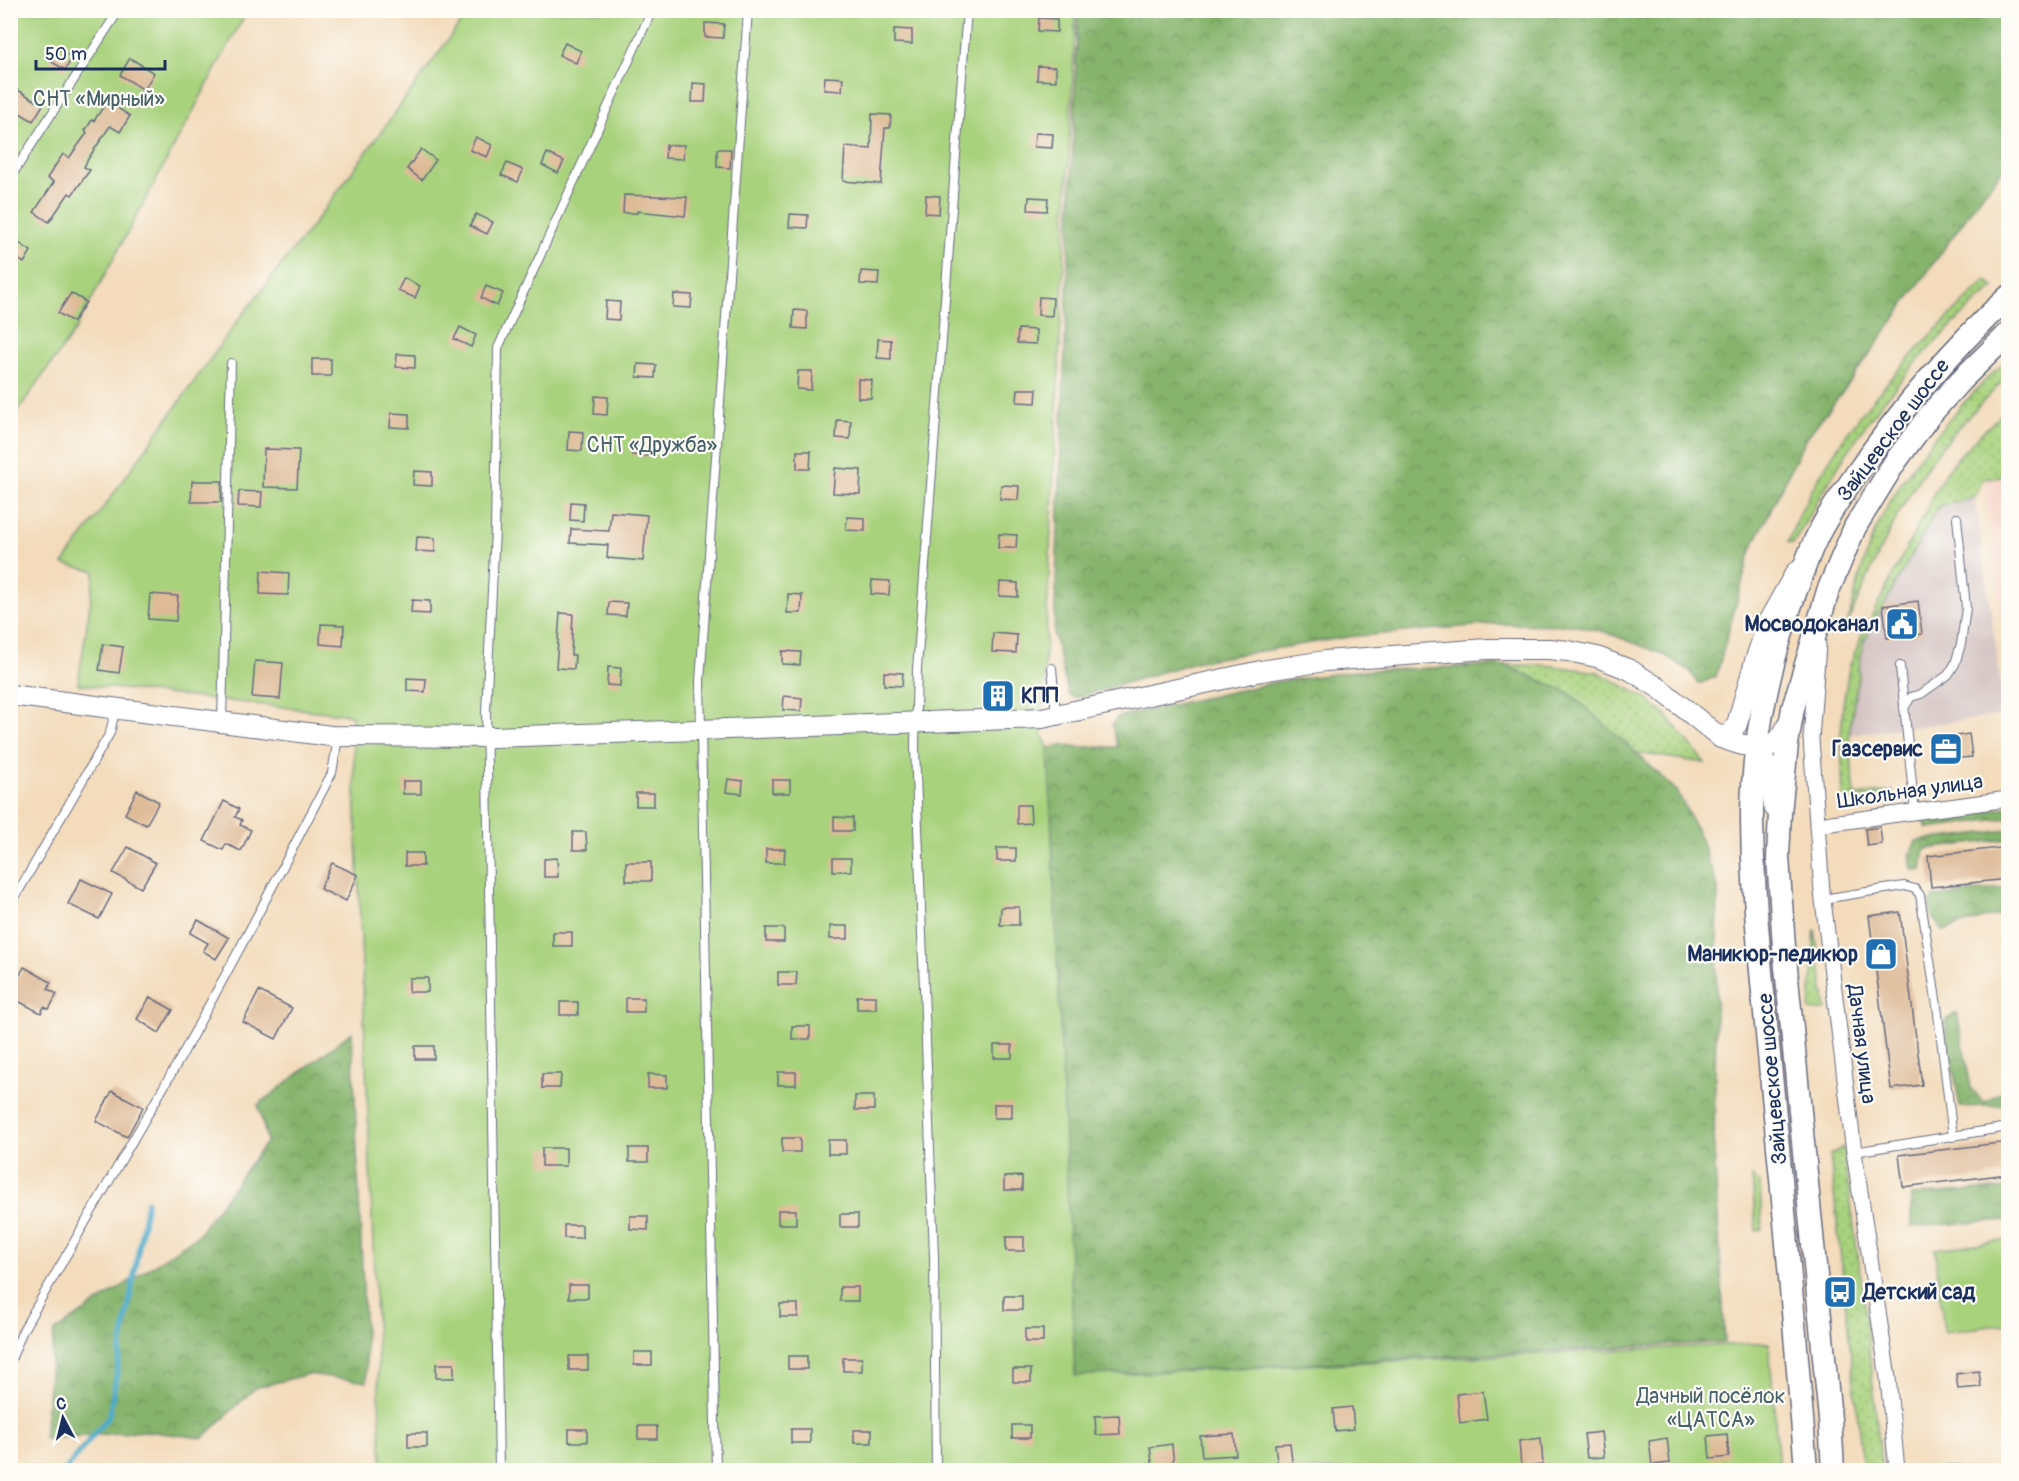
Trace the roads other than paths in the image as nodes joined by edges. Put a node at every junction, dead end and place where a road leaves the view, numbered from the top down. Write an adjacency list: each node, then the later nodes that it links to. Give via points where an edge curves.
1 (119, 10): 5 (lane)
2 (652, 10): 23 (lane, via 498,348)
3 (748, 10): 21 (lane, via 700,681)
4 (967, 10): 19 (lane)
5 (10, 178)
6 (2008, 297): 10 (main road, Зайцевское шоссе, via 1963,340 1914,396 1875,447)
7 (2008, 334): 11 (main road, Зайцевское шоссе, via 1942,401 1895,462 1855,527)
8 (231, 363): 20 (lane)
9 (1957, 518): 16 (lane, via 1966,608 1961,644 1948,675 1911,698)
10 (1814, 542): 24 (street, via 1769,620 1737,724); 25 (main road, Зайцевское шоссе, via 1776,650)
11 (1819, 620): 15 (main road, Зайцевское шоссе); 28 (street, Дачная улица, via 1811,739)
12 (1900, 666): 16 (lane)
13 (1052, 668): 18 (lane)
14 (10, 695): 17 (street)
15 (1793, 708): 25 (street, via 1780,740); 29 (main road, Зайцевское шоссе)
16 (1904, 708): 27 (lane)
17 (116, 709): 20 (street); 31 (lane, via 110,733)
18 (1056, 716): 19 (street); 24 (street, via 1192,685 1325,661 1487,649 1549,649 1596,657 1630,670)
19 (916, 721): 21 (street); 39 (lane, via 934,1256)
20 (222, 723): 22 (street)
21 (703, 729): 23 (street); 38 (lane)
22 (338, 736): 23 (street); 35 (lane, via 332,773 181,1057 23,1330)
23 (486, 737): 37 (lane)
24 (1721, 738): 25 (street)
25 (1756, 748): 29 (street, via 1771,774); 40 (main road, Зайцевское шоссе, via 1752,811 1755,883)
26 (2008, 799): 27 (street, Школьная улица)
27 (1915, 813): 28 (street, Школьная улица)
28 (1817, 825): 30 (street, Дачная улица)
29 (1778, 857): 41 (main road, Зайцевское шоссе)
30 (1823, 899): 33 (lane, via 1904,886 1916,889 1920,895); 34 (street, Дачная улица)
31 (10, 906)
32 (2008, 1127): 33 (lane)
33 (1953, 1137): 34 (lane)
34 (1854, 1152): 42 (street, Дачная улица, via 1888,1378)
35 (10, 1362)
36 (2008, 1468): 43 (lane)
37 (499, 1470)
38 (716, 1470)
39 (936, 1470)
40 (1806, 1470)
41 (1833, 1470)
42 (1897, 1470)
43 (1924, 1470)

